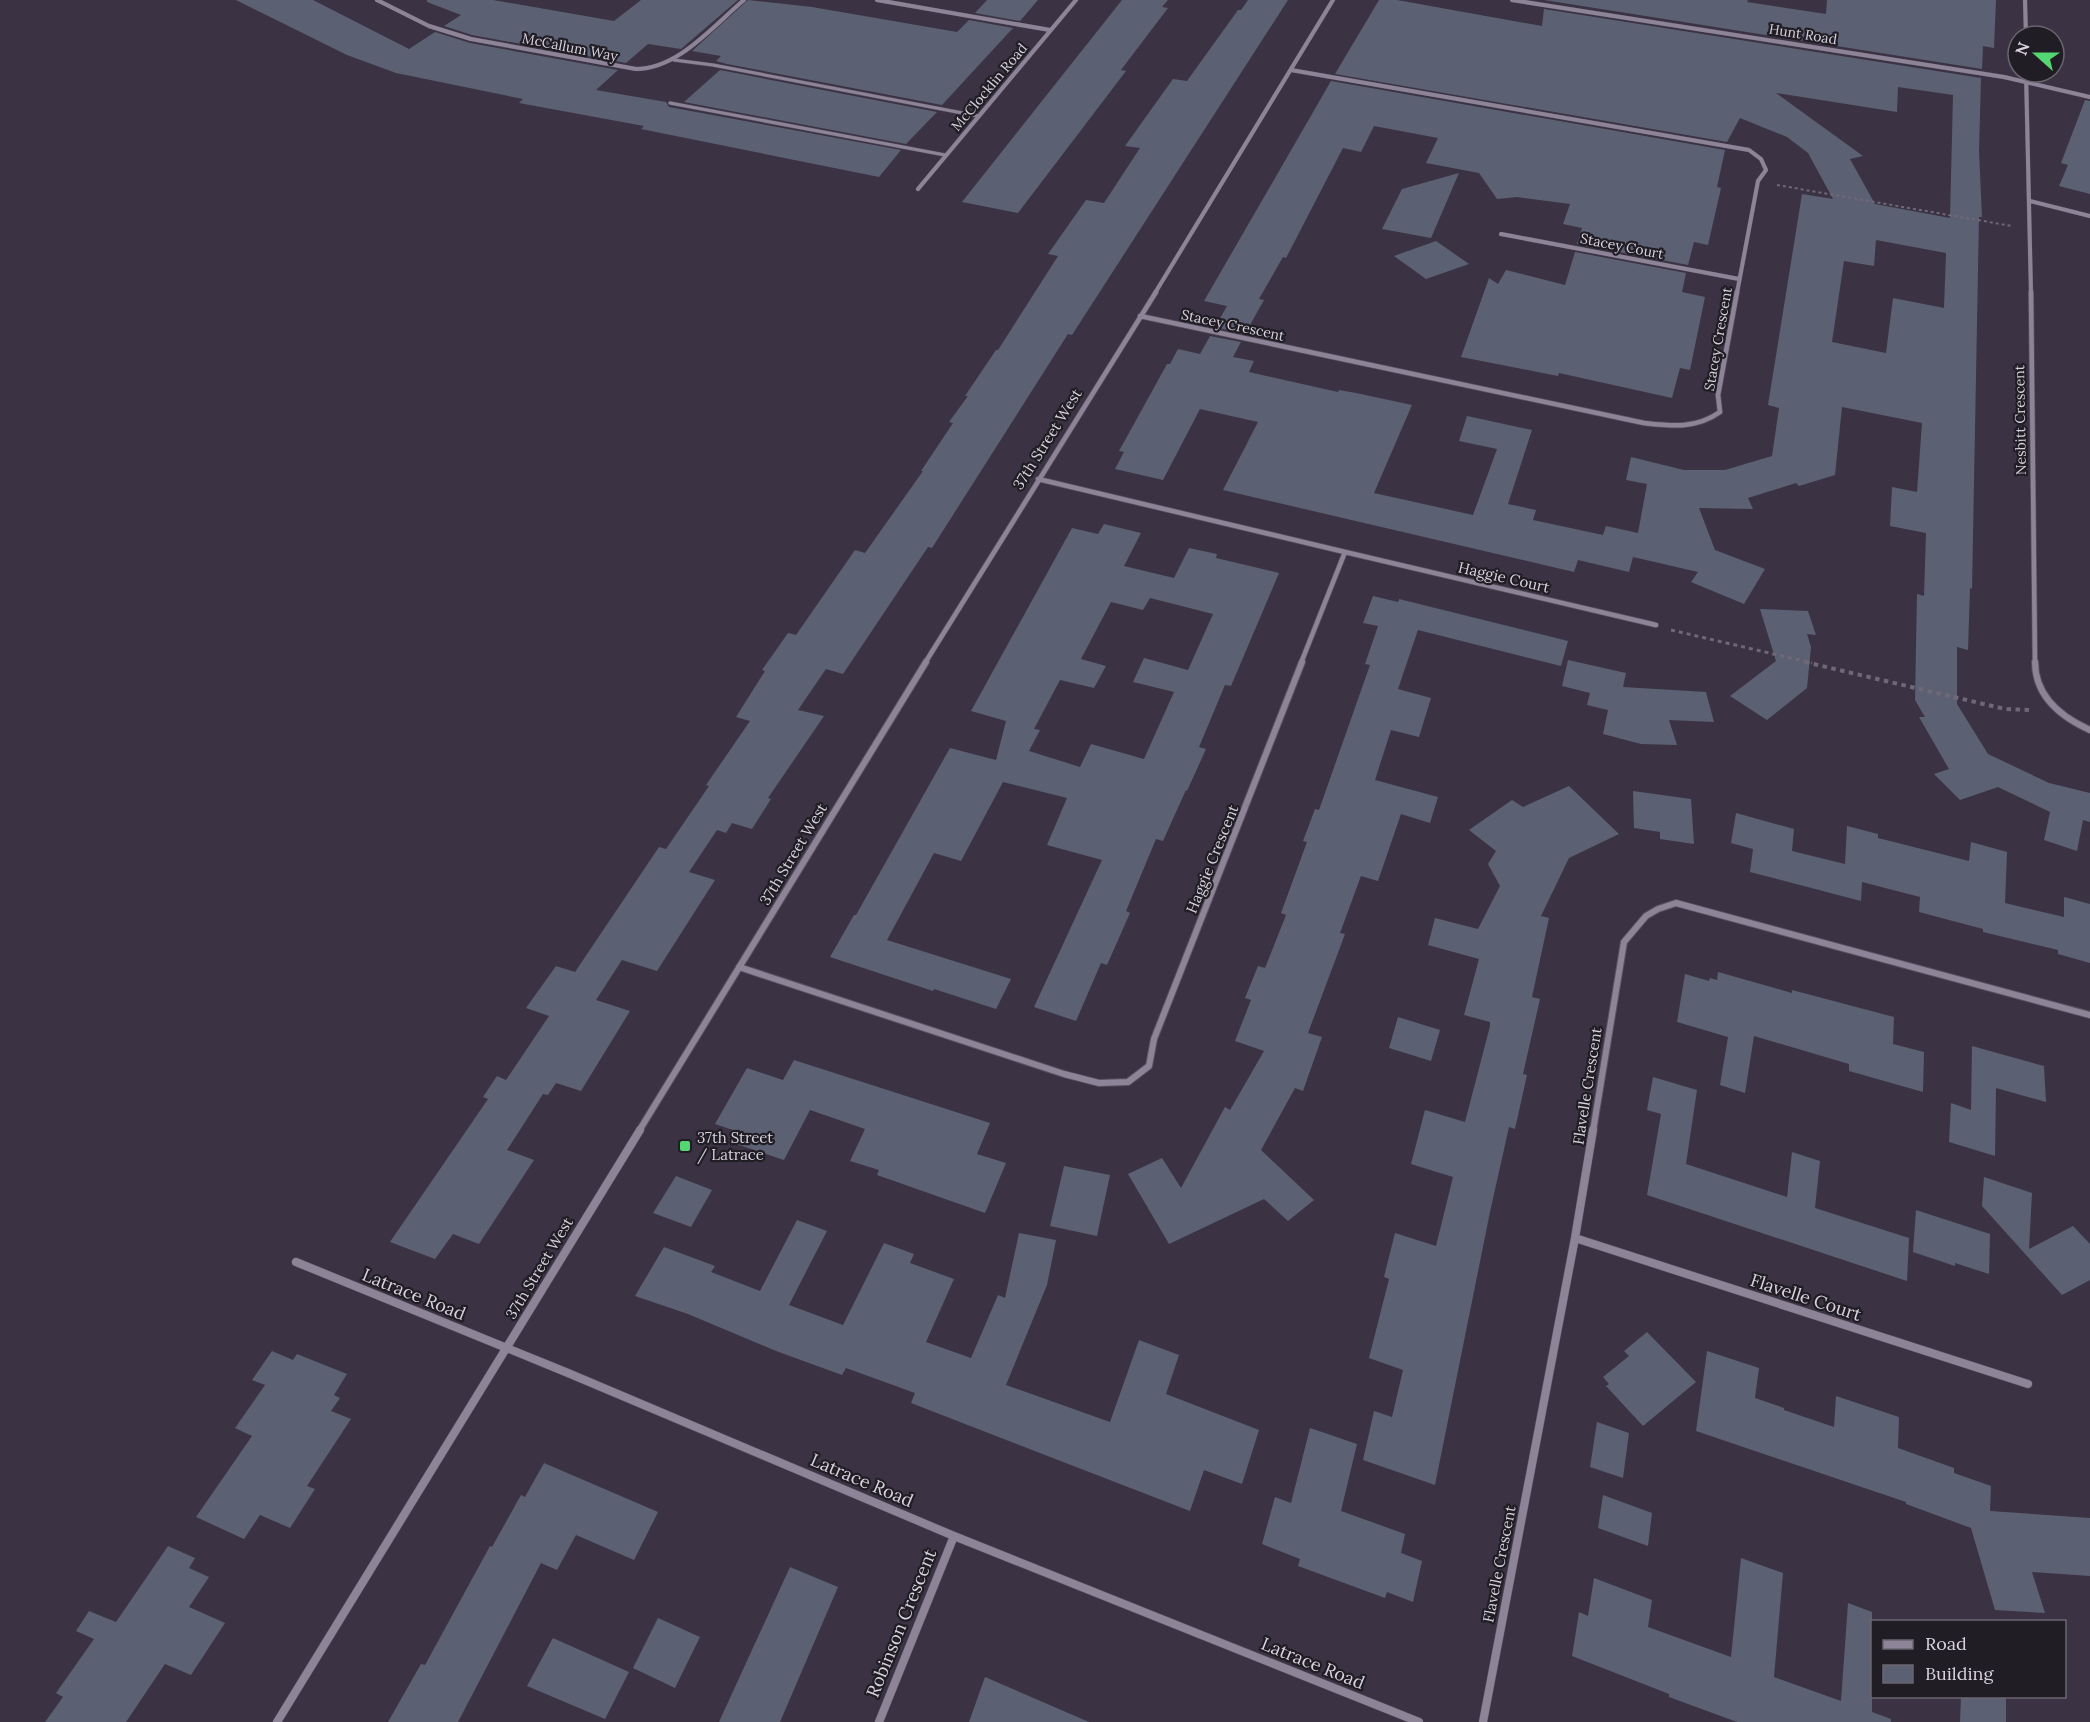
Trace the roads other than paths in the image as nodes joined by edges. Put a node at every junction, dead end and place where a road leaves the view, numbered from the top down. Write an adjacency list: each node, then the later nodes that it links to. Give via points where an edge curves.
1 (376, 0): 10 (street, McCallum Way, via 429,26 471,39 636,69 652,69)
2 (744, 0): 10 (street, McCallum Way)
3 (877, 0): 9 (street)
4 (1076, 0): 9 (street, McClocklin Road)
5 (1333, 0): 11 (street, 37th Street West)
6 (1512, 0): 12 (street, Hunt Road)
7 (2025, 0): 8 (street)
8 (2026, 24)
9 (1050, 30): 17 (street, McClocklin Road)
10 (674, 60): 17 (lane, via 713,64)
11 (1291, 70): 23 (street, Stacey Crescent, via 1745,148 1764,161 1766,170 1758,181); 24 (street, 37th Street West)
12 (2006, 78)
13 (2027, 84): 20 (street, Nesbitt Crescent)
14 (2035, 84): 15 (street, Hunt Road)
15 (2090, 97)
16 (670, 103): 18 (lane)
17 (978, 116): 18 (street, McClocklin Road)
18 (945, 155): 19 (street, McClocklin Road)
19 (918, 189)
20 (2030, 201): 21 (street); 28 (street, Nesbitt Crescent, via 2035,671 2054,711)
21 (2090, 216)
22 (1501, 234): 23 (street, Stacey Court)
23 (1739, 279): 24 (street, Stacey Crescent, via 1718,395 1720,412 1694,427 1644,423)
24 (1140, 316): 25 (street, 37th Street West)
25 (1038, 479): 26 (street); 29 (street, 37th Street West)
26 (1345, 552): 27 (street, Haggie Court); 29 (street, Haggie Crescent, via 1154,1039 1149,1066 1128,1082 1099,1083 1064,1074)
27 (1656, 625)
28 (2090, 730)
29 (739, 967): 33 (street, 37th Street West)
30 (2090, 1015): 31 (street, Flavelle Crescent, via 1704,909 1676,903 1655,908 1624,942)
31 (1575, 1238): 34 (street, Flavelle Court); 39 (street, Flavelle Crescent)
32 (296, 1262): 33 (street, Latrace Road)
33 (505, 1349): 35 (street, Latrace Road); 36 (street, 37th Street West)
34 (2028, 1384)
35 (954, 1536): 37 (street, Robinson Crescent); 38 (street, Latrace Road)
36 (277, 1722)
37 (879, 1722)
38 (1419, 1722)
39 (1483, 1722)

